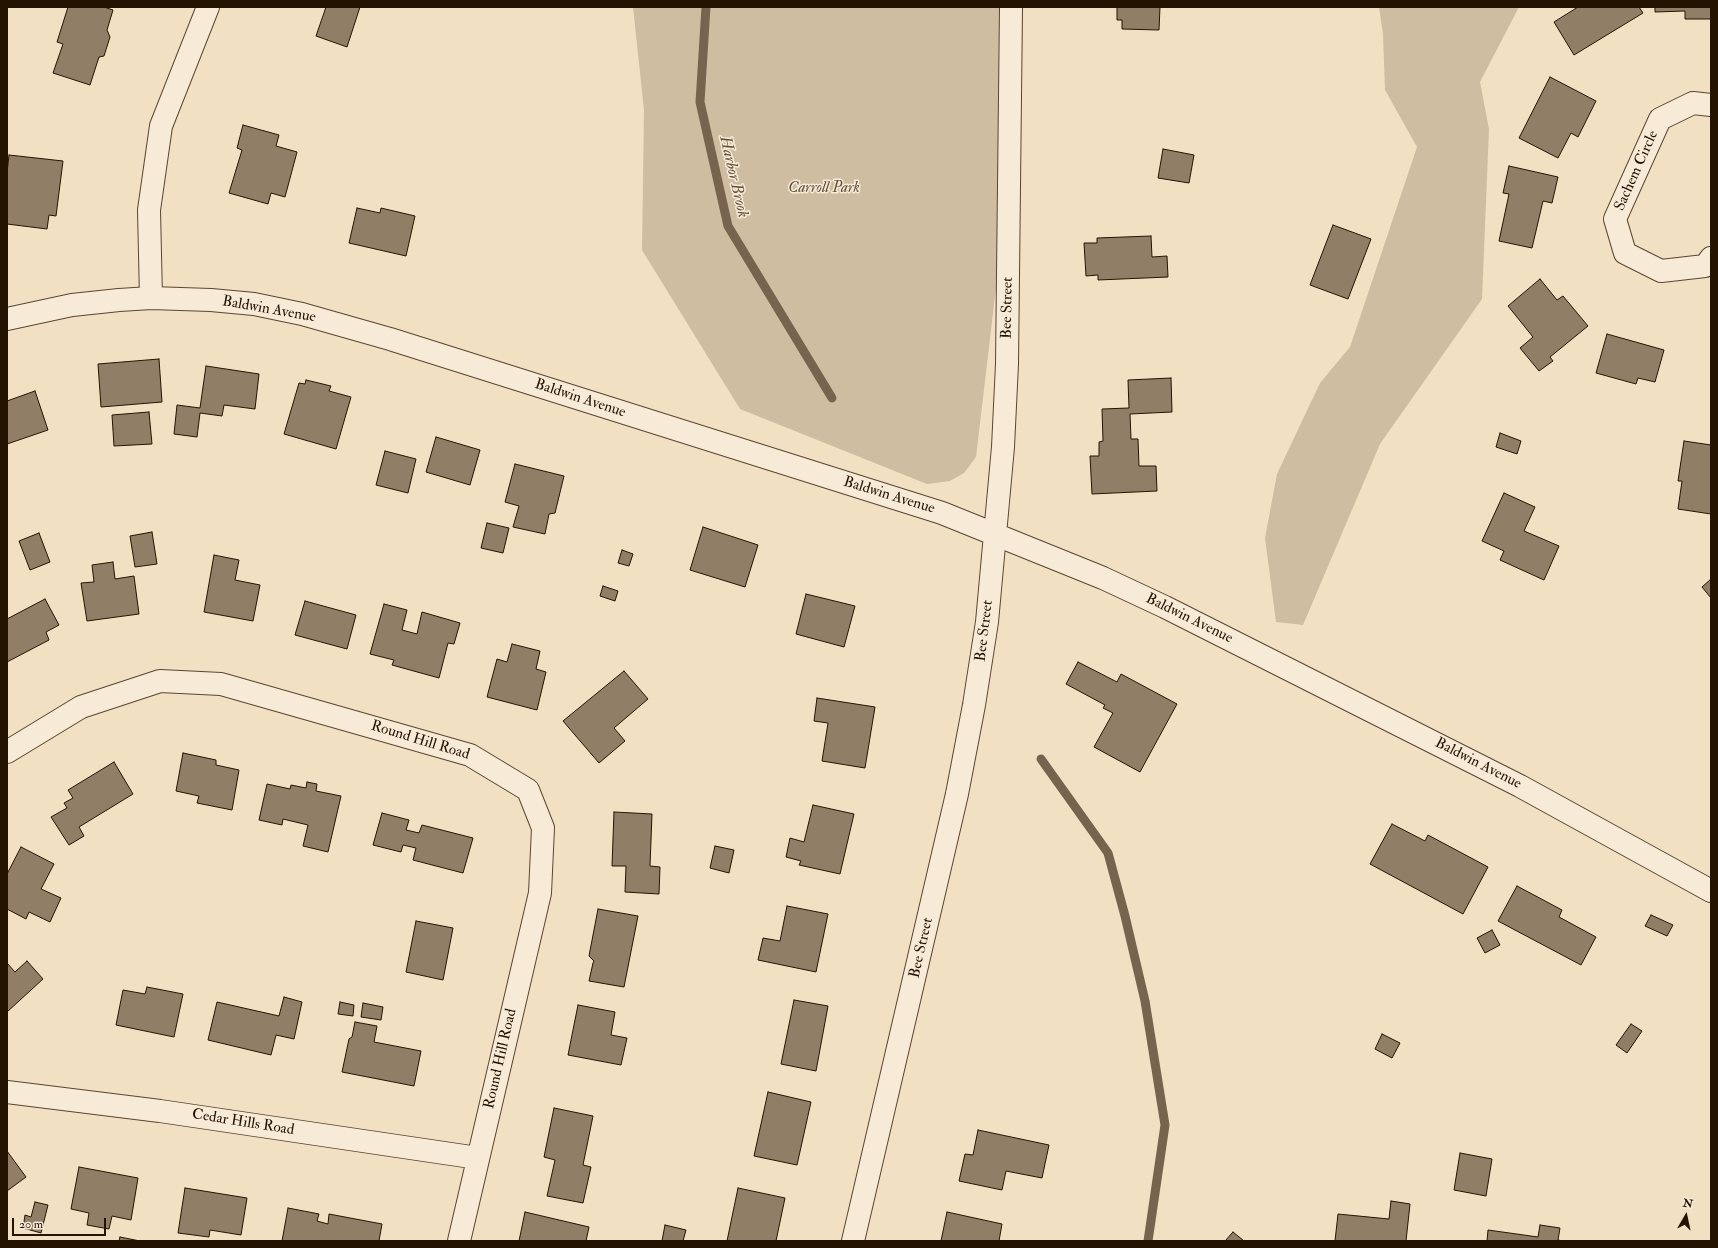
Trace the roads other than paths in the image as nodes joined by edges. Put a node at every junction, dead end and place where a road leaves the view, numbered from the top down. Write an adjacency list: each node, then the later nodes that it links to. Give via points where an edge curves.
1 (208, 7): 5 (street, via 161,126 149,210)
2 (1011, 7): 7 (street, Bee Street, via 1007,351 1003,447)
3 (1711, 105): 4 (street, Sachem Circle, via 1693,103 1660,119 1615,219 1625,253 1661,271 1705,266)
4 (1711, 258)
5 (151, 298): 6 (street, Baldwin Avenue, via 72,305); 7 (street, Baldwin Avenue, via 254,304 342,324 942,513)
6 (7, 319)
7 (995, 534): 9 (street, Baldwin Avenue, via 1103,578 1179,614 1520,786); 13 (street, Bee Street, via 987,622 957,794)
8 (7, 752): 11 (street, Round Hill Road, via 81,707 160,681 221,684 470,755 528,790 543,828 540,893)
9 (1711, 891)
10 (7, 1092): 11 (street, Cedar Hills Road, via 168,1112)
11 (478, 1158): 12 (street, Round Hill Road)
12 (459, 1241)
13 (852, 1241)

